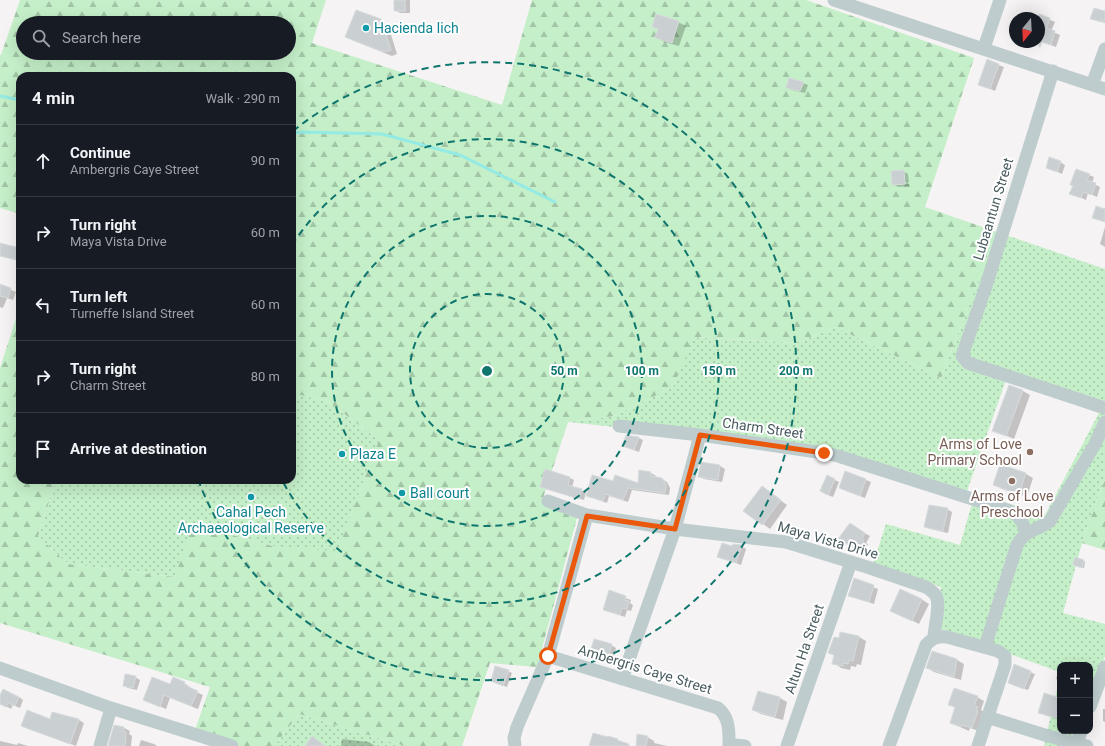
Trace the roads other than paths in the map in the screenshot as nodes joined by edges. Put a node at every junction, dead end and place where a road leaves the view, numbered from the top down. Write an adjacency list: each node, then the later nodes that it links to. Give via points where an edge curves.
1 (1000, 0): 3 (street)
2 (838, 1): 3 (street)
3 (984, 48): 5 (street)
4 (1105, 49): 6 (street)
5 (1053, 71): 6 (street); 8 (street, Lubaantun Street, via 962,356 968,363)
6 (1092, 85): 7 (street)
7 (1105, 89)
8 (1105, 408)
9 (1105, 422): 15 (street, via 1050,521)
10 (619, 426): 11 (street, Charm Street)
11 (700, 435): 14 (street); 15 (street, Charm Street, via 838,456 1010,511 1018,515)
12 (548, 501): 13 (street, Maya Vista Drive)
13 (587, 516): 14 (street, Maya Vista Drive); 19 (street)
14 (675, 529): 16 (street, Maya Vista Drive, via 786,542); 22 (street)
15 (1026, 533): 18 (street, via 1014,554)
16 (851, 562): 17 (street, Maya Vista Drive, via 933,591 938,602); 34 (street, Altun Ha Street)
17 (934, 638): 18 (street, via 947,637); 35 (street, Maya Vista Drive, via 926,645)
18 (985, 647): 25 (street, via 1005,656 1005,665)
19 (548, 656): 22 (street, Ambergris Caye Street); 30 (street, via 517,727)
20 (1105, 667): 23 (street)
21 (0, 668): 24 (street)
22 (622, 679): 31 (street, Ambergris Caye Street, via 718,708 728,720)
23 (1093, 699)
24 (110, 708): 28 (street); 29 (street)
25 (987, 717): 27 (street); 36 (street)
26 (1081, 734): 27 (street)
27 (1082, 745)
28 (100, 746)
29 (232, 746)
30 (515, 746)
31 (729, 746)
32 (733, 746): 33 (street)
33 (745, 746)
34 (787, 746)
35 (889, 746)
36 (978, 746)

